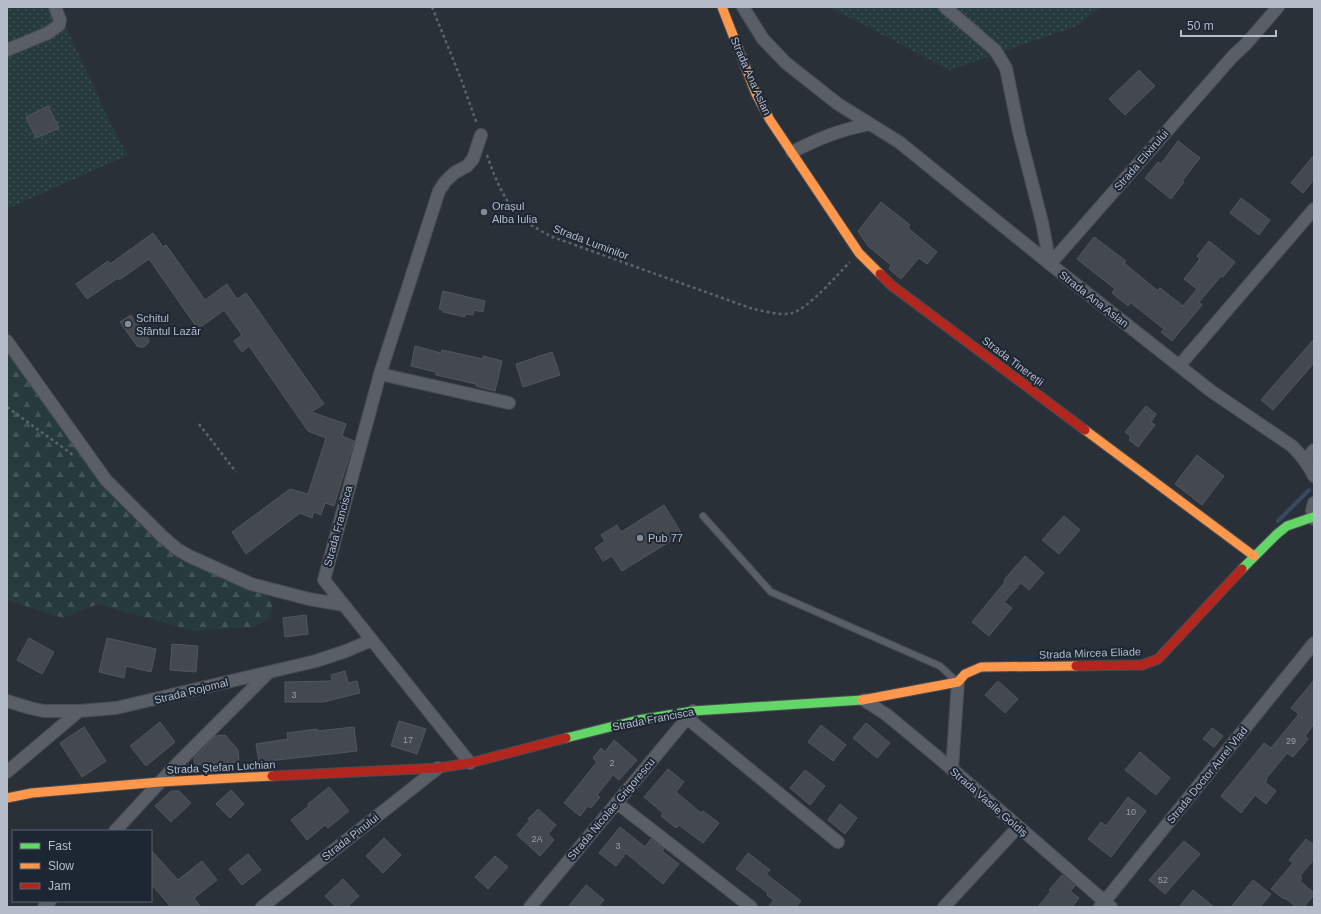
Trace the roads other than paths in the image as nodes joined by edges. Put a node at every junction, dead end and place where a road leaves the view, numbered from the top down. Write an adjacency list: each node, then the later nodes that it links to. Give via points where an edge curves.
1 (55, 7): 6 (street, via 60,20 59,25 48,33)
2 (722, 7): 9 (street, Strada Ana Aslan, via 756,94)
3 (743, 7): 7 (street, Strada Ana Aslan, via 763,39 786,63 838,104)
4 (945, 7): 11 (street, via 995,50 1006,68)
5 (1278, 7): 11 (street, Strada Elixirului)
6 (7, 50)
7 (870, 124): 9 (street, via 838,131); 11 (street, Strada Ana Aslan, via 899,142)
8 (481, 135): 14 (street, via 473,159 467,166 454,173 439,191)
9 (792, 152): 22 (street, Strada Tinereții, via 859,253 877,272)
10 (1314, 209): 13 (street)
11 (1050, 264): 13 (street, Strada Ana Aslan)
12 (7, 341): 23 (street, via 106,480 177,549 251,584)
13 (1179, 366): 17 (street, Strada Ana Aslan, via 1288,443)
14 (380, 374): 15 (street); 23 (street, Strada Francisca, via 324,580)
15 (509, 403)
16 (1314, 450): 17 (street)
17 (1305, 460): 18 (street, Strada Ana Aslan)
18 (1314, 476)
19 (1314, 503): 21 (street)
20 (703, 516): 27 (lane, via 771,592 940,666)
21 (1313, 518): 22 (street, Strada Mircea Eliade, via 1287,526)
22 (1254, 556): 27 (street, Strada Mircea Eliade, via 1158,659 1142,665 981,667 965,674)
23 (344, 605): 24 (street, Strada Francisca)
24 (372, 640): 26 (street, Strada Rojomal, via 316,661); 32 (street, Strada Francisca)
25 (1314, 643): 42 (street, Strada Doctor Aurel Vlad)
26 (268, 672): 30 (street, Strada Rojomal, via 116,708); 36 (street)
27 (958, 682): 28 (street, Strada Mircea Eliade); 34 (street)
28 (864, 700): 31 (street, Strada Francisca); 34 (street, Strada Vasile Goldiș, via 887,715)
29 (7, 701): 30 (street, Strada Rojomal, via 44,710)
30 (79, 711): 35 (street)
31 (690, 714): 32 (street, Strada Francisca, via 638,720); 38 (street, Strada Nicolae Grigorescu); 41 (street)
32 (470, 763): 33 (street, Strada Francisca)
33 (438, 768): 36 (street, Strada Ștefan Luchian); 43 (street, Strada Pinului)
34 (952, 769): 39 (street, Strada Vasile Goldiș)
35 (7, 772)
36 (160, 782): 37 (street, Strada Ștefan Luchian, via 32,793); 40 (street)
37 (7, 798)
38 (616, 803): 44 (street, Strada Nicolae Grigorescu); 45 (street)
39 (1018, 827): 42 (street, Strada Vasile Goldiș); 46 (street)
40 (116, 830)
41 (838, 842)
42 (1105, 905)
43 (262, 907)
44 (530, 907)
45 (750, 907)
46 (944, 907)

